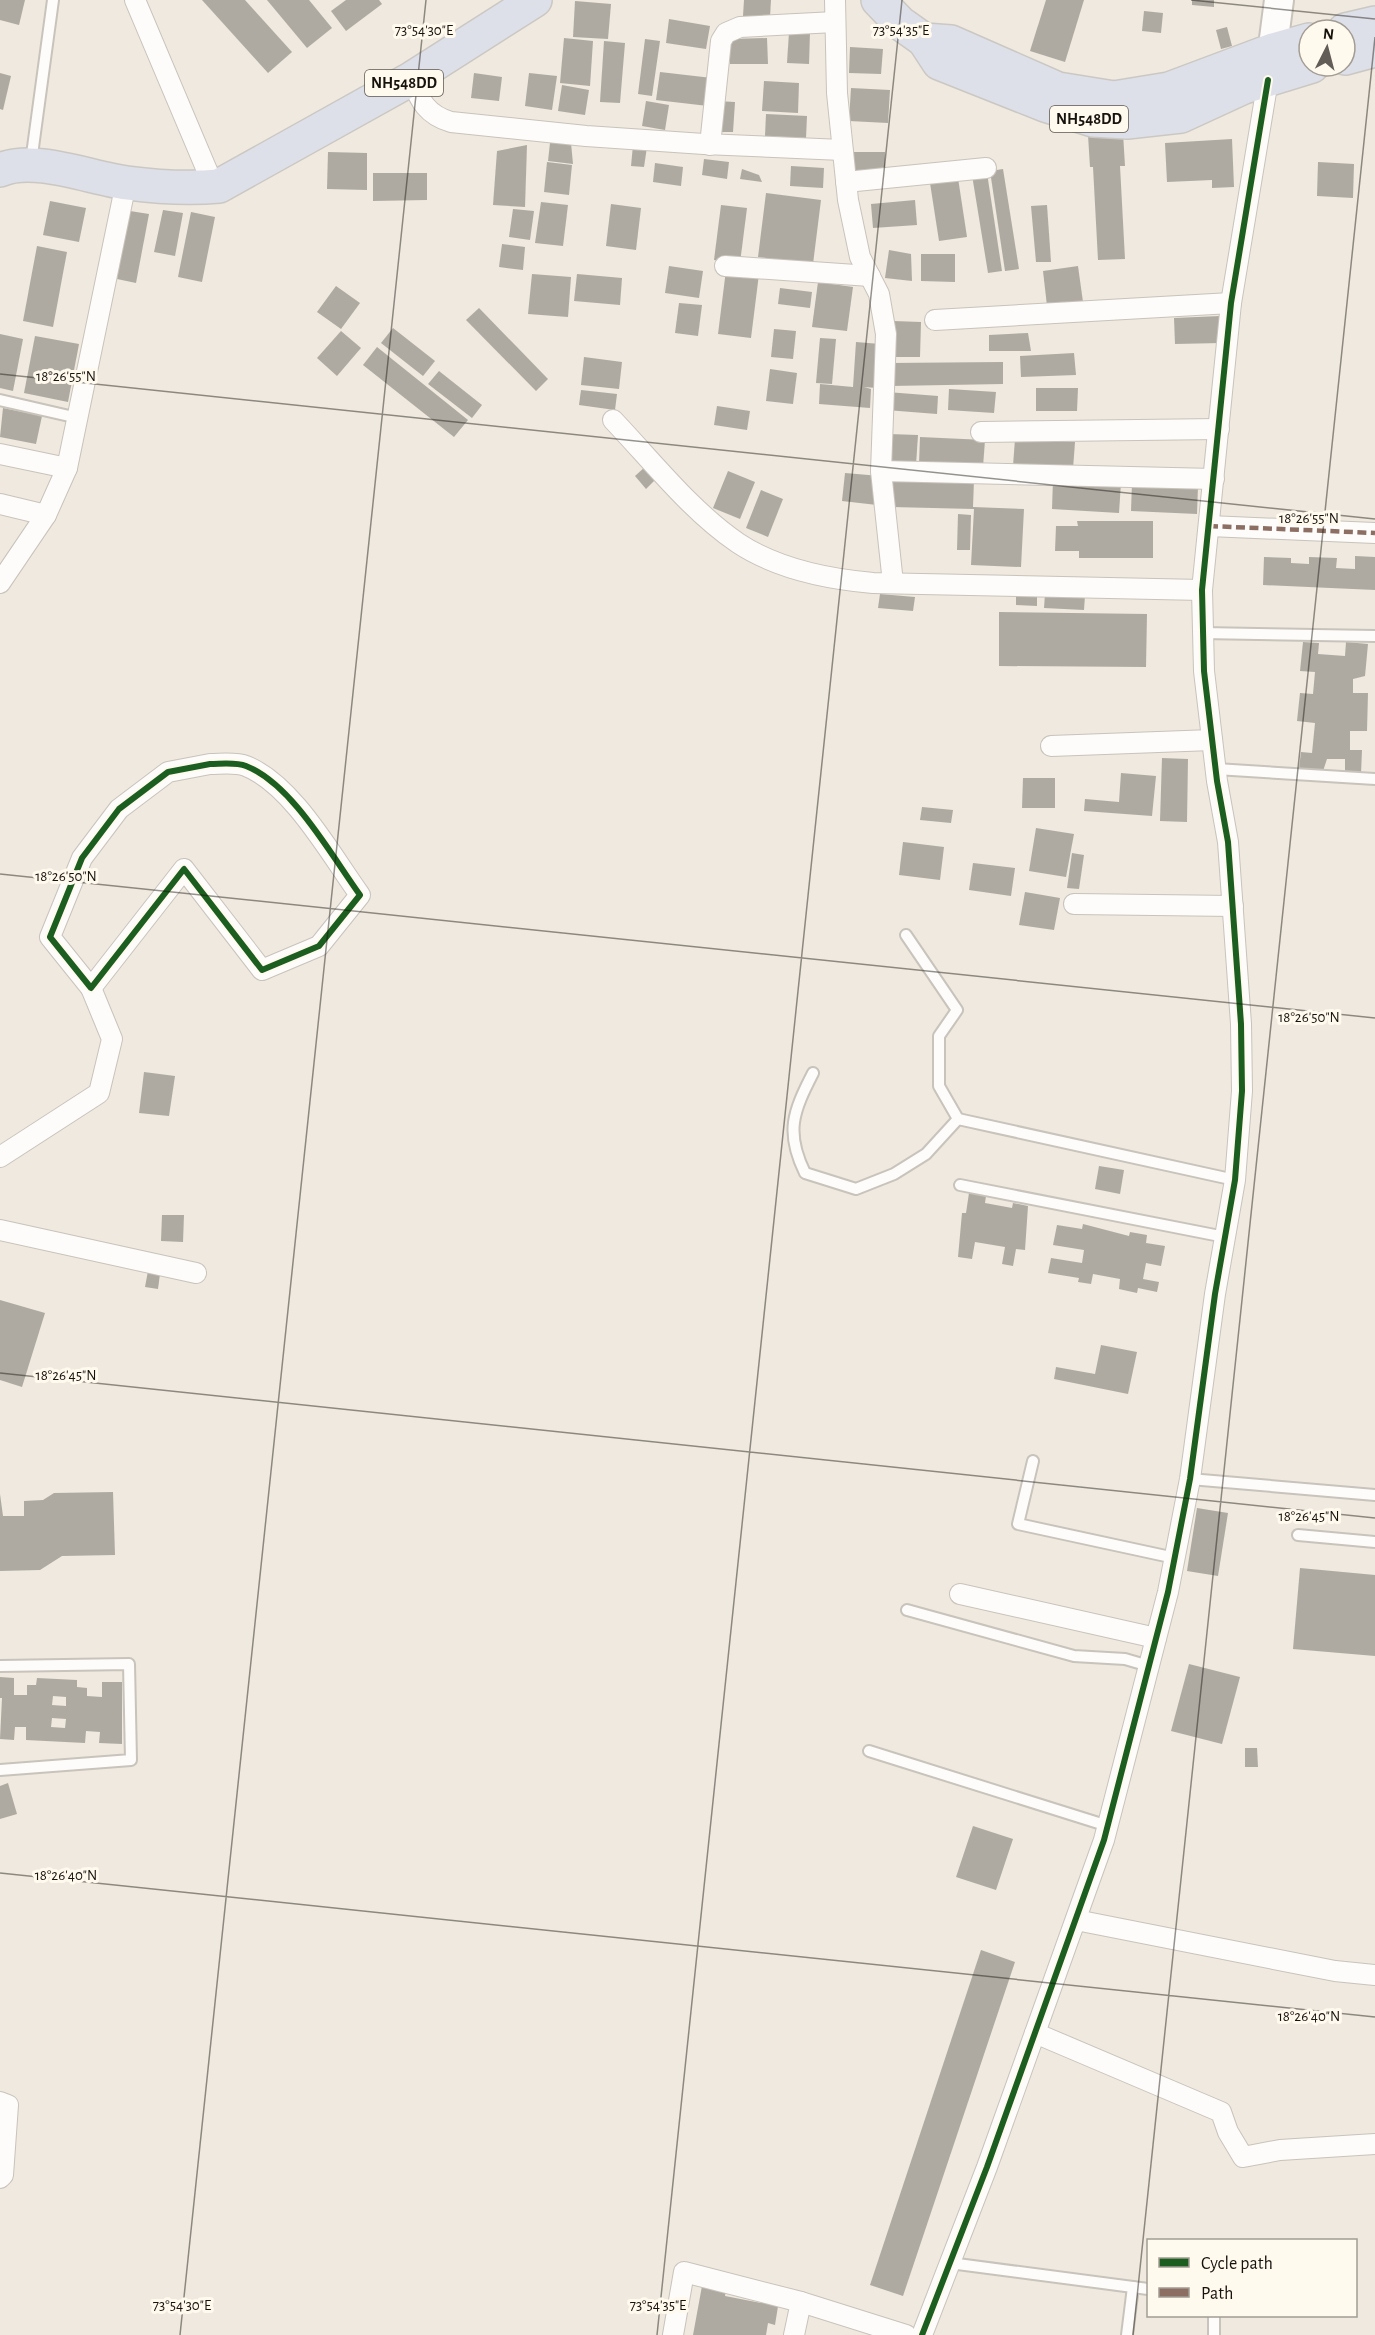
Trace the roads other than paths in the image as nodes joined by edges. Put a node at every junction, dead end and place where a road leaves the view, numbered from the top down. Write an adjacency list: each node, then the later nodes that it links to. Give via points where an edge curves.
1 (53, 0): 18 (lane)
2 (135, 0): 20 (street)
3 (535, 0): 15 (highway, NH548DD)
4 (835, 0): 7 (street)
5 (878, 0): 13 (highway, NH548DD, via 924,40 951,42 1058,89 1114,98)
6 (1279, 0): 13 (main road)
7 (835, 22): 16 (street, via 740,27 726,33 721,41); 17 (street)
8 (1375, 23): 9 (highway)
9 (1357, 27)
10 (1297, 48): 13 (highway, NH548DD)
11 (1375, 51): 12 (highway)
12 (1357, 55)
13 (1270, 65): 14 (highway, NH548DD); 25 (street)
14 (1297, 66)
15 (411, 79): 16 (street, via 428,110 451,122); 20 (highway, NH548DD)
16 (710, 145): 17 (street)
17 (842, 150): 21 (street)
18 (11, 163): 22 (highway, NH548DD)
19 (986, 168): 21 (street)
20 (226, 182): 22 (highway, NH548DD, via 190,189)
21 (846, 182): 24 (street, via 853,232)
22 (126, 183): 28 (street)
23 (724, 266): 24 (street)
24 (870, 276): 34 (street, via 879,294 886,334)
25 (1231, 303): 26 (street); 30 (street)
26 (935, 320)
27 (0, 400): 28 (lane)
28 (78, 418): 33 (street)
29 (613, 420): 41 (street, via 709,519 738,543 814,574 839,580)
30 (1219, 429): 31 (street); 35 (street)
31 (981, 432)
32 (0, 454): 33 (street)
33 (67, 468): 37 (street)
34 (881, 471): 35 (street); 41 (street)
35 (1214, 479): 38 (street)
36 (0, 504): 37 (street)
37 (46, 515): 40 (street)
38 (1209, 526): 39 (street); 42 (street)
39 (1375, 533)
40 (0, 583)
41 (893, 583): 42 (street)
42 (1202, 590): 43 (street)
43 (1202, 633): 44 (lane); 45 (street)
44 (1375, 636)
45 (1212, 740): 46 (street); 47 (street)
46 (1051, 746)
47 (1216, 769): 48 (lane); 50 (street)
48 (1375, 779)
49 (1074, 904): 50 (street)
50 (1233, 906): 56 (street, via 1242,1091)
51 (906, 935): 54 (lane, via 957,1010 939,1036 939,1086)
52 (91, 988): 52 (street, via 50,937 82,858 119,809 168,772 210,764 244,765 271,779 288,795 360,895 319,946 262,970 184,869); 55 (street, via 112,1039 99,1092)
53 (813, 1073): 54 (lane, via 795,1108 793,1150 805,1173 856,1189 894,1174 926,1154)
54 (958, 1119): 56 (lane)
55 (0, 1157)
56 (1235, 1180): 59 (street)
57 (960, 1185): 59 (lane)
58 (0, 1230): 60 (street)
59 (1225, 1237): 62 (street)
60 (196, 1273)
61 (1034, 1461): 66 (lane, via 1018,1524)
62 (1190, 1479): 63 (lane); 66 (street)
63 (1375, 1495)
64 (1298, 1535): 65 (lane)
65 (1375, 1542)
66 (1174, 1558): 69 (street)
67 (960, 1594): 69 (street)
68 (907, 1610): 71 (lane, via 1074,1656 1125,1659)
69 (1156, 1638): 71 (street)
70 (0, 1666): 73 (lane, via 129,1664 131,1760)
71 (1149, 1666): 74 (street)
72 (869, 1751): 74 (lane)
73 (0, 1770)
74 (1108, 1826): 75 (street)
75 (1076, 1920): 76 (street, via 1335,1971); 77 (street)
76 (1375, 1975)
77 (1035, 2033): 79 (street, via 1221,2112 1243,2157 1280,2150); 81 (street)
78 (0, 2102): 80 (street, via 8,2105)
79 (1375, 2145)
80 (0, 2178)
81 (950, 2263): 82 (lane); 89 (street)
82 (1133, 2287): 83 (lane); 90 (lane)
83 (1147, 2289)
84 (801, 2302): 86 (street, via 684,2272); 87 (street); 88 (street)
85 (1214, 2317): 91 (lane)
86 (673, 2335)
87 (794, 2335)
88 (906, 2335)
89 (922, 2335)
90 (1127, 2335)
91 (1214, 2335)

